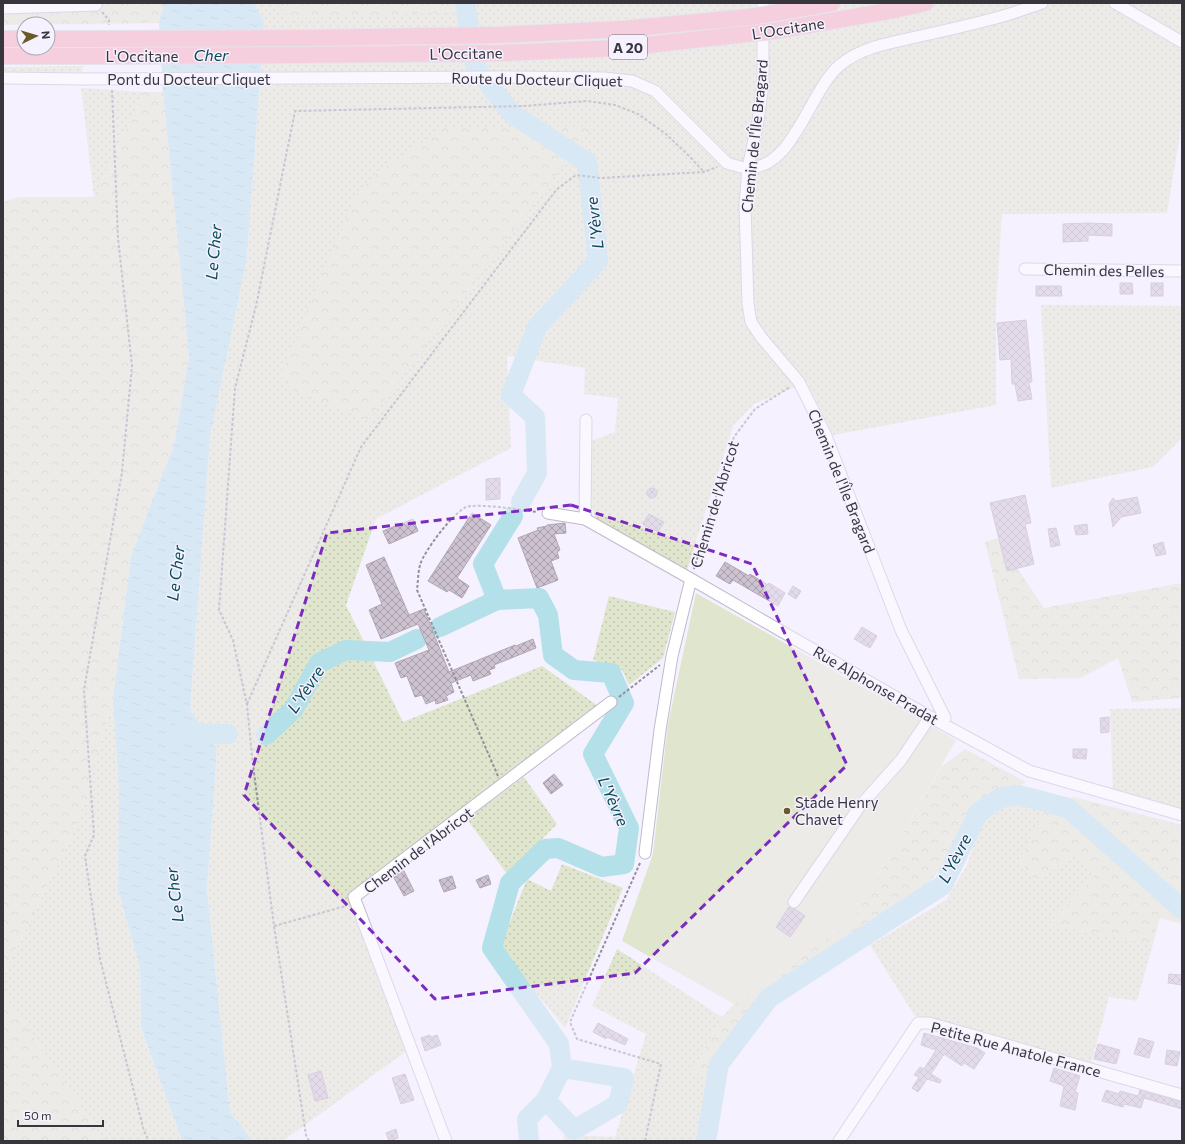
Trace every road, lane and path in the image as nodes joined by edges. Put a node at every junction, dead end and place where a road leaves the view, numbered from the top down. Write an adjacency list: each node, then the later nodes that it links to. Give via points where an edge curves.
1 (763, 3): 17 (street, Chemin de l'Île Bragard, via 763,84)
2 (832, 3): 10 (highway, L'Occitane / A 20, bridge, via 750,17 623,30 500,36)
3 (925, 3): 12 (highway, L'Occitane / A 20, bridge, via 774,31 620,48 457,54)
4 (1042, 3): 17 (street, via 998,18 858,53 839,66 824,83 783,152 766,164)
5 (1115, 3): 11 (street)
6 (96, 5): 7 (street)
7 (3, 8)
8 (3, 39): 9 (highway)
9 (16, 39)
10 (56, 39)
11 (1182, 42)
12 (3, 56)
13 (3, 78): 14 (street, Pont du Docteur Cliquet, bridge)
14 (294, 78): 16 (street, Route du Docteur Cliquet, via 508,77 604,78 632,81 655,91)
15 (113, 124): 38 (path, via 118,238 132,366 122,472 84,690 94,835 85,856 100,959 144,1131)
16 (728, 162): 17 (street, Route du Docteur Cliquet); 18 (path)
17 (748, 168): 21 (street, Chemin de l'Île Bragard, via 745,206 748,304 751,322 760,337)
18 (704, 172): 28 (path, via 601,178 576,175 558,189 361,447); 28 (path, via 666,134 638,114 614,105 587,101 524,106 295,111 256,306 235,388 219,610 233,640)
19 (1025, 268): 20 (street, Chemin des Pelles)
20 (1182, 271)
21 (799, 382): 25 (path, Chemin de l'Abricot, via 755,409 734,438); 30 (street, Chemin de l'Île Bragard, via 826,436 901,630 945,718)
22 (586, 420): 24 (street)
23 (548, 513): 24 (street, Rue Alphonse Pradat); 31 (path, via 476,505 466,507 449,521 420,564 417,590)
24 (585, 519): 25 (street, Rue Alphonse Pradat)
25 (691, 579): 26 (street, Chemin de l'Abricot); 29 (street, Rue Alphonse Pradat)
26 (672, 656): 27 (path); 33 (street, Chemin de l'Abricot)
27 (611, 702): 31 (street, Chemin de l'Abricot)
28 (247, 705): 36 (path)
29 (930, 717): 30 (street, Rue Alphonse Pradat); 34 (street, via 901,760 860,806)
30 (942, 723): 32 (street, Rue Alphonse Pradat, via 1029,771)
31 (502, 786): 35 (street, Chemin de l'Abricot, via 354,898)
32 (1182, 815)
33 (645, 853): 41 (path, via 570,1022 577,1039 661,1064)
34 (794, 902)
35 (357, 904): 36 (path); 40 (street, Chemin de l'Abricot)
36 (274, 926): 39 (path)
37 (1182, 1095): 42 (street, Petite Rue Anatole France, via 928,1023 918,1023)
38 (149, 1141)
39 (309, 1141)
40 (446, 1141)
41 (645, 1141)
42 (839, 1141)

